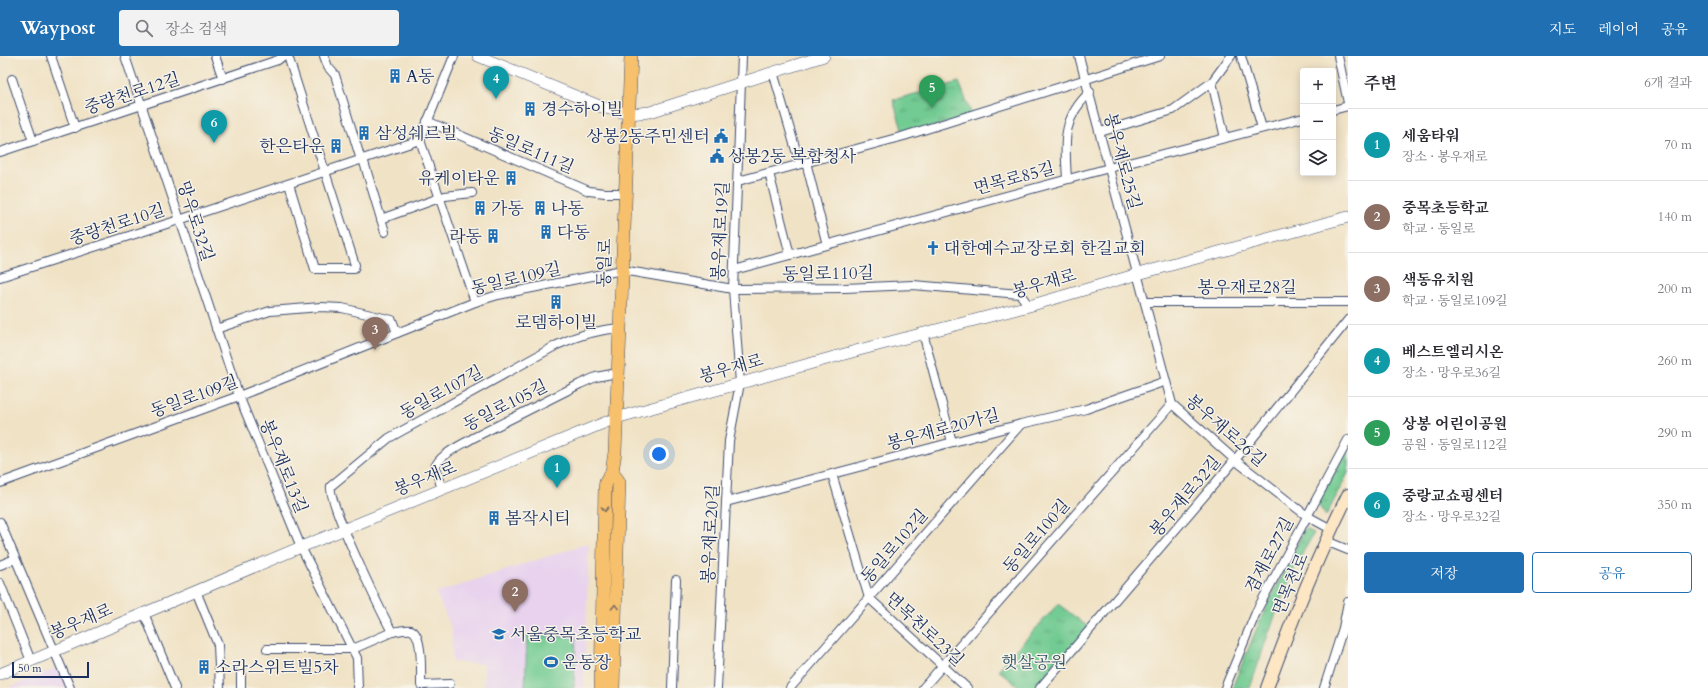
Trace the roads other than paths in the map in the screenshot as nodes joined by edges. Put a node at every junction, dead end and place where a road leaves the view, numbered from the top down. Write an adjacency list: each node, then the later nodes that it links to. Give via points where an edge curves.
1 (51, 56): 31 (street)
2 (125, 56): 26 (street, 망우로32길)
3 (215, 56): 21 (street)
4 (283, 56): 21 (street, 중랑천로12길)
5 (288, 56): 41 (street)
6 (324, 56): 38 (street, via 328,67 335,75)
7 (454, 56): 30 (street)
8 (478, 56): 17 (street)
9 (631, 56): 28 (main road, 동일로)
10 (742, 56): 23 (street, 봉우재로19길)
11 (824, 56): 18 (street)
12 (1079, 56): 19 (street, 봉우재로25길)
13 (1160, 56): 19 (street)
14 (1231, 56): 22 (street)
15 (1241, 56): 32 (street)
16 (1338, 56): 25 (street)
17 (494, 59): 28 (street, via 602,107)
18 (773, 72): 23 (street); 39 (street)
19 (1086, 78): 24 (street, 봉우재로25길); 39 (street, via 957,120)
20 (12, 79): 36 (street)
21 (223, 79): 26 (street, 중랑천로12길)
22 (1212, 82): 33 (street, via 1173,110); 34 (street)
23 (740, 83): 28 (street, via 650,112); 44 (street, 봉우재로19길)
24 (1090, 92): 33 (street, 봉우재로25길); 43 (street, via 1077,104 1068,122 1065,153)
25 (1348, 105): 27 (street)
26 (142, 106): 31 (street, 중랑천로12길); 51 (street, 망우로32길)
27 (1336, 109)
28 (629, 114): 46 (main road, 동일로)
29 (1300, 119): 32 (street, 면목로85길)
30 (428, 121): 35 (street); 46 (street, 동일로111길, via 585,189 599,193)
31 (75, 128): 36 (street, 중랑천로12길)
32 (1262, 128): 34 (street, 면목로85길)
33 (1100, 132): 40 (street, 봉우재로25길)
34 (1225, 138): 40 (street, 면목로85길)
35 (420, 140): 38 (street, 중랑천로10길); 48 (street)
36 (33, 141): 37 (street, 중랑천로12길)
37 (0, 152)
38 (362, 159): 41 (street, 중랑천로10길); 50 (street)
39 (803, 163): 42 (street); 53 (street)
40 (1109, 168): 43 (street, 면목로85길); 57 (street, 봉우재로25길)
41 (326, 172): 45 (street, 중랑천로10길); 45 (street, via 355,265 354,269 315,270)
42 (769, 173): 44 (street); 54 (street)
43 (1067, 180): 53 (street, 면목로85길)
44 (738, 181): 56 (street, 봉우재로19길)
45 (289, 184): 51 (street, 중랑천로10길)
46 (625, 192): 55 (main road, 동일로)
47 (472, 193): 48 (street)
48 (439, 198): 50 (street); 60 (street)
49 (1348, 217): 57 (street, 봉우재로)
50 (381, 219): 52 (street)
51 (180, 220): 58 (street, 중랑천로10길); 66 (street, 망우로32길)
52 (385, 232)
53 (827, 245): 54 (street, 면목로85길)
54 (790, 255): 56 (street, 면목로85길)
55 (622, 270): 59 (street, 동일로110길); 60 (street, 동일로109길); 65 (main road, 동일로)
56 (734, 270): 59 (street, 봉우재로19길)
57 (1138, 274): 61 (street, 봉우재로26길); 63 (street, 봉우재로)
58 (0, 278)
59 (733, 289): 63 (street, 동일로110길, via 913,285 1020,294); 71 (street, 봉우재로19길)
60 (475, 302): 67 (street, 동일로109길)
61 (1145, 302): 62 (street, 봉우재로28길); 70 (street, 봉우재로26길)
62 (1348, 302)
63 (1029, 306): 68 (street, 봉우재로)
64 (1348, 320): 78 (street, 봉우재로32길)
65 (619, 328): 69 (main road, 동일로); 87 (street, 동일로107길, via 577,336 557,345 383,442 331,486 331,495)
66 (216, 329): 67 (street, via 270,311 325,307 363,312 392,320); 72 (street, 망우로32길)
67 (398, 333): 72 (street, 동일로109길)
68 (923, 334): 71 (street, 봉우재로); 77 (street)
69 (618, 373): 74 (main road, 동일로); 82 (street, 동일로105길, via 580,384 456,448 434,467)
70 (1166, 381): 73 (street, 봉우재로26길); 75 (street, 봉우재로20가길, via 1086,409)
71 (740, 383): 74 (street, 봉우재로); 84 (street, 봉우재로20길, via 729,441)
72 (239, 396): 81 (street, 동일로109길); 90 (street, 봉우재로13길)
73 (1172, 404): 78 (street, 봉우재로26길); 106 (street, 동일로100길)
74 (616, 418): 79 (main road, 동일로); 82 (street, 봉우재로)
75 (1021, 424): 77 (street, 봉우재로20가길); 97 (street, 동일로102길)
76 (1348, 440): 85 (street, 겸재로27길)
77 (952, 442): 80 (street, 봉우재로20가길)
78 (1235, 460): 85 (street, 봉우재로26길); 122 (street, 봉우재로32길)
79 (612, 472): 115 (main road, 동일로, one-way to 115, via 605,488); 116 (main road, 동일로, one-way to 79, via 619,482)
80 (832, 474): 84 (street, 봉우재로20가길); 97 (street, 면목천로23길)
81 (0, 483)
82 (442, 489): 87 (street, 봉우재로)
83 (1348, 495): 88 (main road, 면목천로)
84 (726, 502): 118 (street, 봉우재로20길)
85 (1307, 516): 88 (street, 봉우재로26길); 123 (street, 겸재로27길, via 1257,610)
86 (0, 522): 92 (street)
87 (345, 529): 90 (street, 봉우재로); 101 (street, via 376,602)
88 (1331, 529): 89 (main road, 면목천로)
89 (1326, 541): 91 (street); 124 (main road, 면목천로)
90 (301, 547): 96 (street, 봉우재로); 103 (street, 봉우재로13길)
91 (1348, 550)
92 (15, 558): 93 (street); 104 (street)
93 (0, 565)
94 (676, 580): 117 (street)
95 (0, 583): 105 (street)
96 (196, 591): 99 (street, 봉우재로); 112 (street, via 218,645)
97 (869, 598): 106 (street, 면목천로23길); 119 (street, 동일로102길)
98 (1348, 602): 100 (street)
99 (144, 613): 104 (street, 봉우재로); 111 (street)
100 (1345, 627): 125 (street)
101 (392, 632): 103 (street); 109 (street, via 411,630 418,637 421,684)
102 (267, 649): 103 (street)
103 (353, 649): 114 (street, 봉우재로13길, via 358,658)
104 (53, 651): 105 (street, 봉우재로); 110 (street)
105 (31, 661): 108 (street, 봉우재로)
106 (942, 666): 120 (street, 동일로100길); 121 (street, 면목천로23길)
107 (241, 670): 113 (street)
108 (0, 674)
109 (450, 684)
110 (70, 688)
111 (175, 688)
112 (220, 688)
113 (241, 688)
114 (358, 688)
115 (600, 688)
116 (613, 688)
117 (672, 688)
118 (717, 688)
119 (790, 688)
120 (923, 688)
121 (967, 688)
122 (1040, 688)
123 (1225, 688)
124 (1267, 688)
125 (1324, 688)

